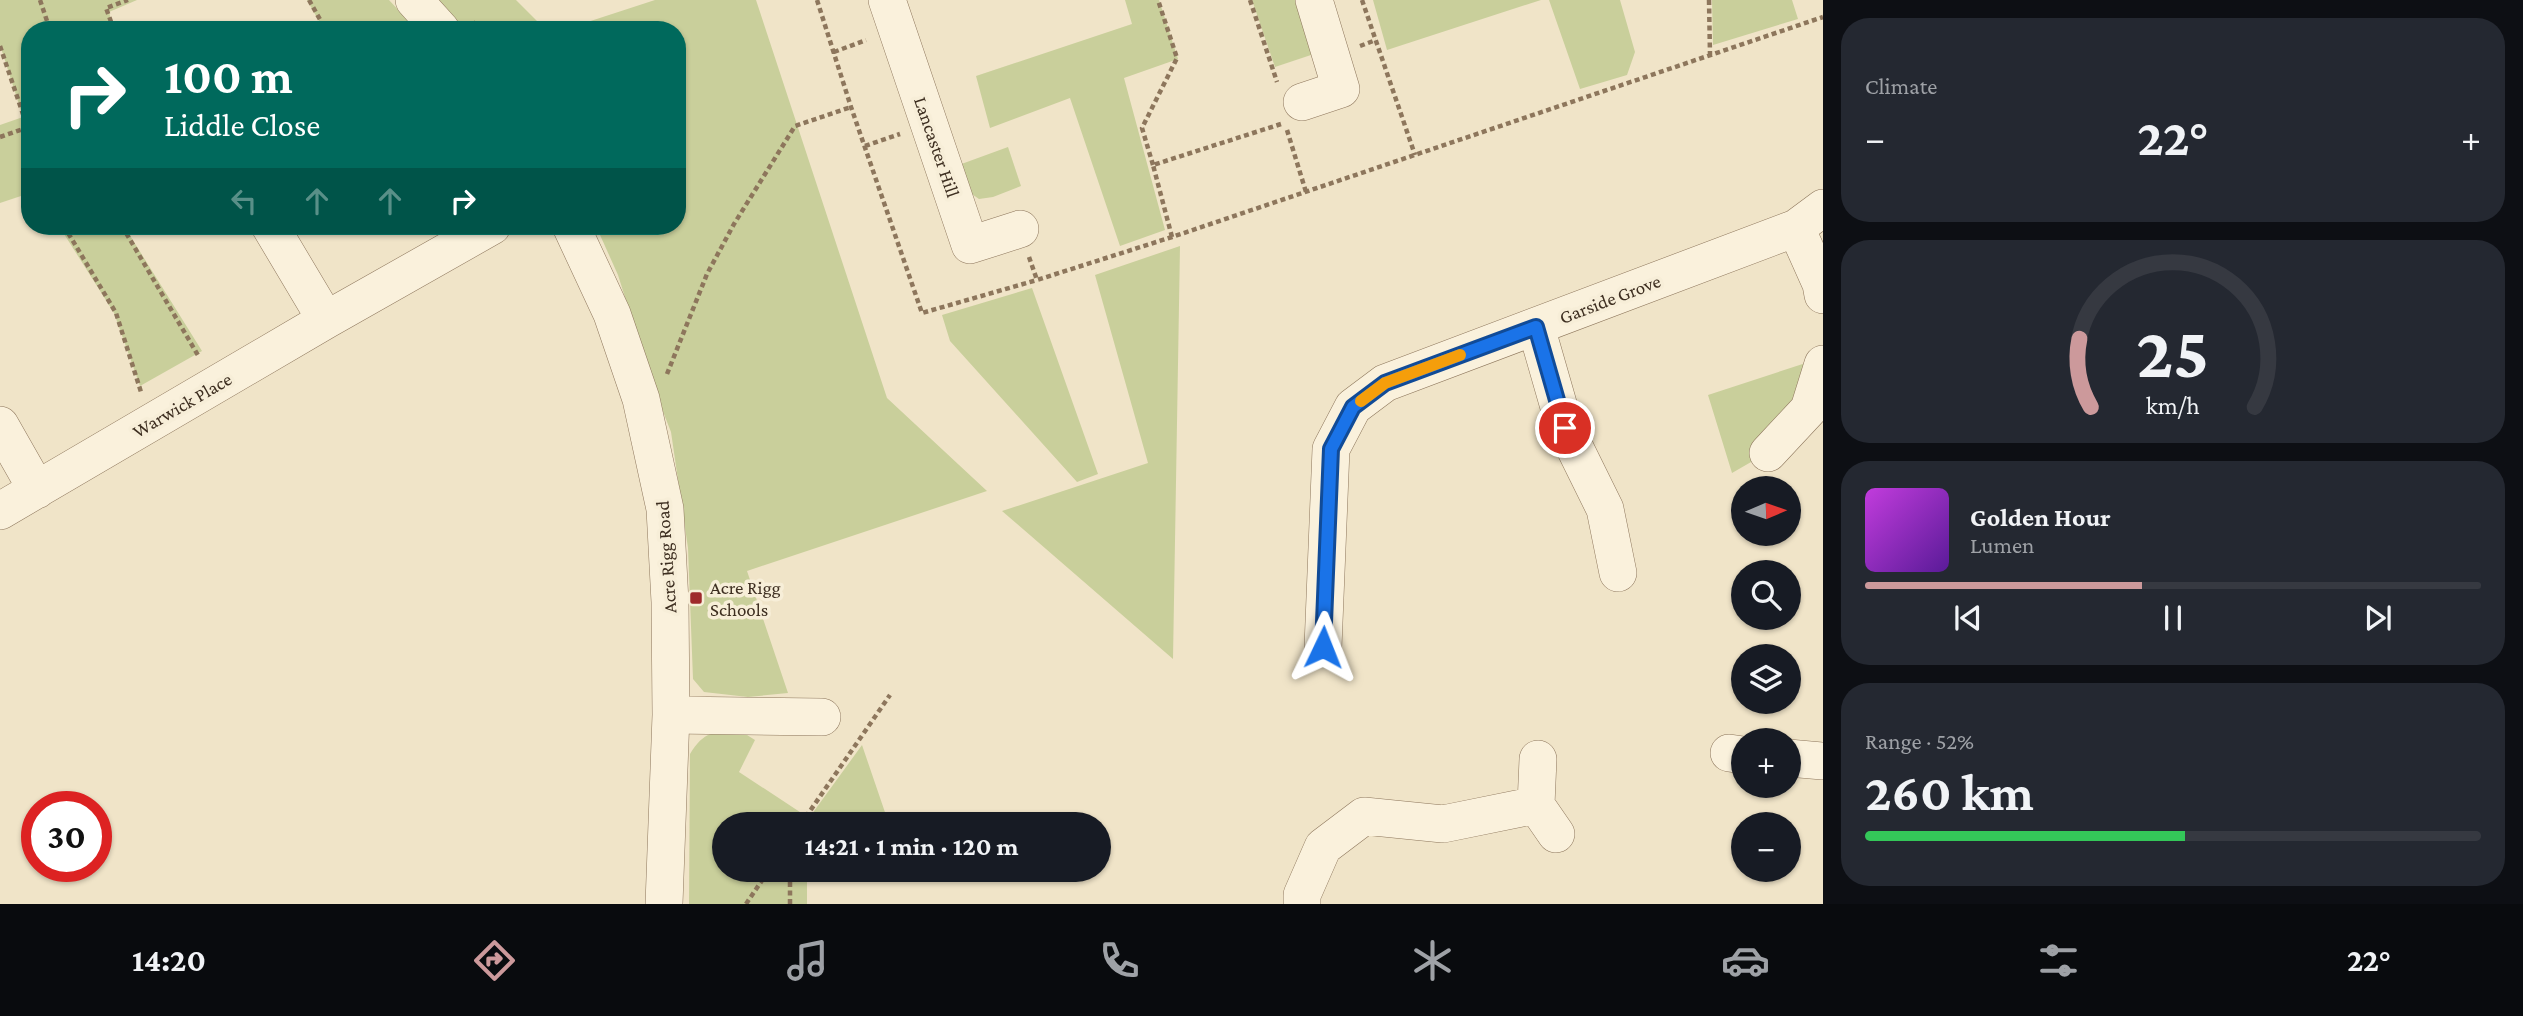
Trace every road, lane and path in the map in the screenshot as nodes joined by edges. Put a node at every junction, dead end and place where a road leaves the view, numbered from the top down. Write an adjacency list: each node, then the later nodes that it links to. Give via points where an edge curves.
1 (40, 0): 13 (path)
2 (128, 0): 14 (path, via 106,8)
3 (309, 0): 15 (path)
4 (414, 0): 16 (street)
5 (817, 0): 21 (path)
6 (887, 0): 28 (street, Lancaster Hill, via 970,244)
7 (1158, 0): 25 (path, via 1177,58 1142,128)
8 (1250, 0): 19 (path, via 1280,90)
9 (1314, 0): 19 (street, via 1341,89)
10 (1362, 0): 24 (path)
11 (1709, 0): 18 (path)
12 (1823, 17): 18 (path)
13 (47, 21)
14 (111, 21)
15 (321, 21)
16 (433, 21)
17 (0, 46): 20 (path)
18 (1710, 55): 24 (path)
19 (1302, 102)
20 (21, 105)
21 (851, 107): 35 (path, via 922,313); 40 (path, via 795,126 707,274)
22 (21, 129): 23 (path)
23 (0, 136)
24 (1415, 155): 26 (path)
25 (1153, 165): 26 (path, via 1285,123); 34 (path)
26 (1306, 192): 34 (path)
27 (1809, 218): 36 (street); 38 (street, Garside Grove)
28 (1020, 229): 35 (path)
29 (69, 235): 42 (path, via 116,313 139,389)
30 (127, 235): 41 (path)
31 (275, 235): 37 (street)
32 (476, 235): 37 (street, Warwick Place)
33 (575, 235): 50 (street, Acre Rigg Road, via 612,314 641,399 665,509)
34 (1172, 237): 35 (path)
35 (1037, 280)
36 (1823, 296)
37 (326, 320): 41 (street, Warwick Place)
38 (1536, 327): 47 (street, via 1565,428 1605,509); 48 (street, Garside Grove, via 1385,383 1353,407 1331,449)
39 (1823, 364): 44 (street, via 1809,409)
40 (667, 375)
41 (216, 384): 42 (street, Warwick Place)
42 (156, 420): 45 (street, Warwick Place)
43 (0, 425): 45 (street)
44 (1768, 453)
45 (37, 489): 46 (street, Warwick Place)
46 (0, 511)
47 (1618, 573)
48 (1323, 647)
49 (890, 695): 56 (path)
50 (671, 715): 51 (street); 60 (street, Acre Rigg Road)
51 (822, 717)
52 (1538, 759): 55 (street)
53 (1801, 759): 54 (street)
54 (1823, 761)
55 (1536, 805): 57 (street); 63 (street, via 1443,824 1364,816 1323,847)
56 (809, 812)
57 (1556, 834)
58 (761, 882): 61 (path)
59 (790, 882): 62 (path)
60 (664, 904)
61 (746, 904)
62 (790, 904)
63 (1302, 904)

